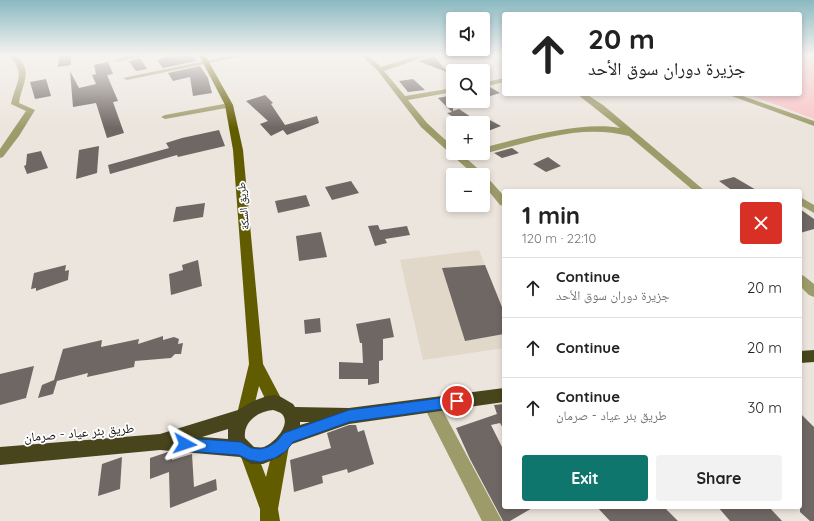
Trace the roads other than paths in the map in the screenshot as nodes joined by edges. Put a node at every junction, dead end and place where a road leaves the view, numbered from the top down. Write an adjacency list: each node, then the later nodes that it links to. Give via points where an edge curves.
1 (23, 79): 16 (street, via 15,104 31,110)
2 (215, 79): 10 (main road, طريق السكة)
3 (388, 79): 9 (street)
4 (502, 80): 5 (street)
5 (490, 83)
6 (446, 91): 9 (street)
7 (584, 96): 13 (street)
8 (736, 96): 12 (street)
9 (404, 99): 14 (street, via 424,124)
10 (228, 105): 11 (street); 28 (main road, طريق السكة, via 238,150)
11 (165, 117)
12 (814, 124)
13 (632, 134): 15 (street, via 612,128 590,127 521,140); 20 (street)
14 (446, 145)
15 (490, 149)
16 (0, 155)
17 (463, 160): 18 (street)
18 (472, 168)
19 (490, 186): 21 (street)
20 (698, 189)
21 (502, 201)
22 (802, 201): 23 (street)
23 (814, 210)
24 (802, 281): 25 (street)
25 (814, 292)
26 (814, 356): 27 (highway)
27 (802, 357)
28 (256, 364): 30 (main road, طريق السكة); 32 (main road, طريق السكة)
29 (502, 395): 31 (highway)
30 (275, 402): 32 (highway, via 261,403); 33 (highway, via 282,404)
31 (431, 405): 34 (highway); 40 (street)
32 (243, 415): 35 (highway); 37 (highway, via 236,432 237,441)
33 (291, 415): 34 (highway); 36 (highway, via 293,426)
34 (349, 416): 36 (highway)
35 (160, 442): 37 (highway); 38 (highway, طريق بئر عياد - صرمان)
36 (285, 442): 37 (highway, via 271,453 260,456); 39 (main road)
37 (245, 451): 39 (main road)
38 (0, 456)
39 (270, 515)
40 (492, 521)

